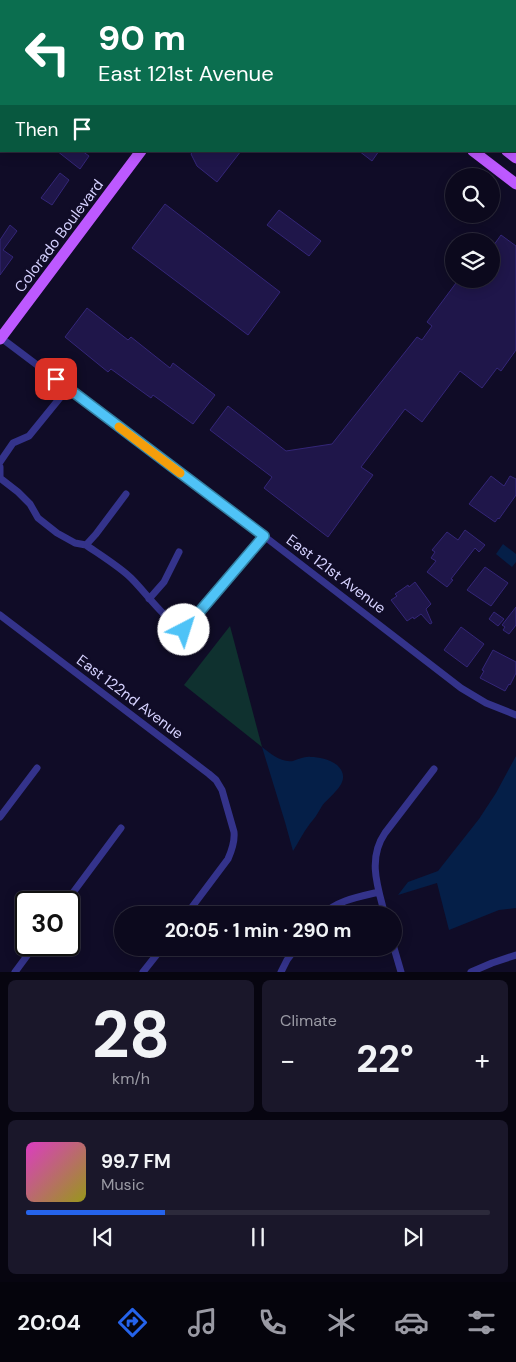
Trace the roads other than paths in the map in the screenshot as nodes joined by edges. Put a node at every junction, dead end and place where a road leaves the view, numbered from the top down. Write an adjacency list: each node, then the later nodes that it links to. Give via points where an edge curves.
1 (140, 152): 4 (main road, Colorado Boulevard)
2 (474, 152): 3 (main road)
3 (516, 184)
4 (0, 338): 5 (street, East 121st Avenue)
5 (68, 388): 6 (street, via 30,436 14,443); 9 (street, East 121st Avenue)
6 (0, 462)
7 (0, 467): 10 (street, via 0,478 30,504 38,518 57,533)
8 (126, 494): 10 (street)
9 (264, 536): 12 (street, via 184,630); 14 (street, East 121st Avenue, via 461,688)
10 (86, 545): 12 (street, via 130,577)
11 (179, 552): 12 (street, via 164,582)
12 (150, 599)
13 (0, 615): 21 (street, East 122nd Avenue, via 209,774 219,786 234,838 232,849)
14 (516, 715)
15 (37, 768): 17 (street)
16 (434, 769): 20 (street, via 380,841 375,868)
17 (0, 817)
18 (121, 828): 19 (street)
19 (74, 891)
20 (379, 892): 22 (street); 23 (street)
21 (193, 906)
22 (333, 906)
23 (383, 906)
24 (516, 955): 33 (street)
25 (27, 956): 29 (street)
26 (156, 956): 30 (street)
27 (290, 956): 31 (street)
28 (396, 956): 32 (street)
29 (15, 972)
30 (143, 972)
31 (281, 972)
32 (401, 972)
33 (470, 972)

